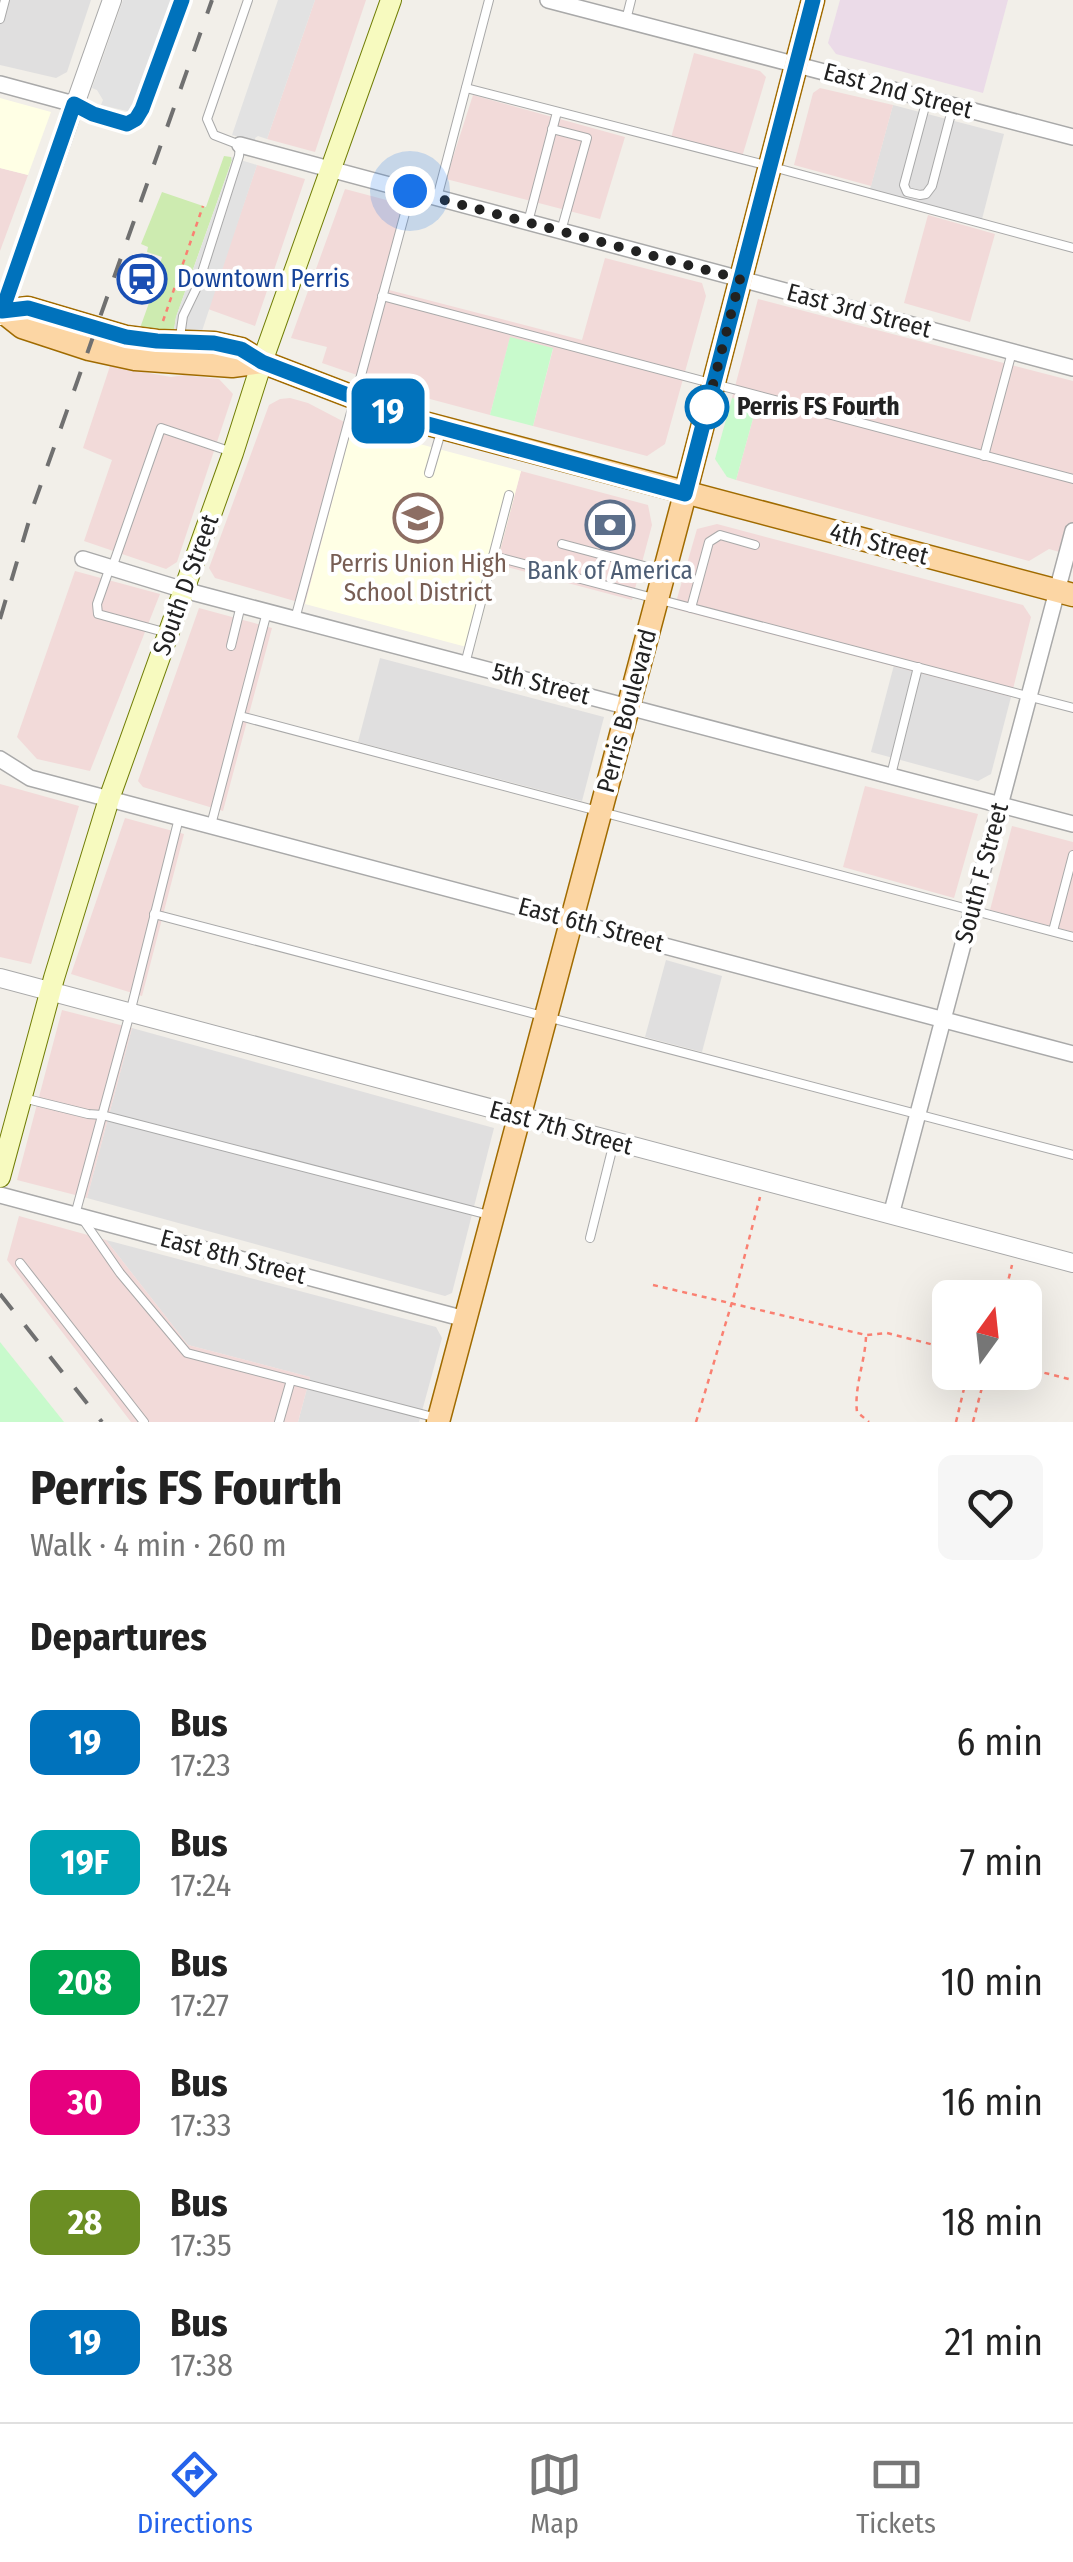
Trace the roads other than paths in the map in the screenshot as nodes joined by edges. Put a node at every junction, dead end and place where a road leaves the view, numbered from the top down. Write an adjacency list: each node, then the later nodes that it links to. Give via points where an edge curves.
1 (5, 0): 10 (lane)
2 (112, 0): 16 (street)
3 (182, 0): 16 (lane, via 136,119 127,124)
4 (248, 0): 21 (lane, via 207,119 214,135)
5 (392, 0): 23 (main road, South D Street)
6 (489, 0): 14 (lane)
7 (548, 0): 11 (street, East 2nd Street)
8 (631, 0): 11 (lane)
9 (813, 0): 12 (main road, Perris Boulevard)
10 (0, 19)
11 (626, 20): 12 (street, East 2nd Street)
12 (796, 65): 15 (street, East 2nd Street); 22 (main road, Perris Boulevard)
13 (0, 84): 16 (street)
14 (466, 88): 18 (lane); 25 (lane)
15 (926, 99): 17 (street, East 2nd Street); 17 (lane, via 904,184 920,196 932,186)
16 (74, 104): 31 (street)
17 (953, 106): 20 (street, East 2nd Street)
18 (556, 112): 19 (lane); 22 (lane)
19 (552, 129): 26 (lane); 27 (lane, via 587,138)
20 (1073, 137)
21 (240, 145): 23 (street, East 3rd Street); 32 (lane, via 198,285)
22 (769, 166): 28 (lane); 29 (main road, Perris Boulevard)
23 (332, 170): 24 (street, East 3rd Street); 34 (main road, South D Street)
24 (410, 191): 25 (street, East 3rd Street); 30 (lane)
25 (437, 198): 26 (street, East 3rd Street)
26 (528, 222): 27 (street, East 3rd Street)
27 (561, 231): 29 (street, East 3rd Street)
28 (1073, 248)
29 (740, 279): 33 (street, East 3rd Street); 36 (main road, Perris Boulevard)
30 (382, 296): 36 (lane); 37 (lane)
31 (1, 313): 32 (main road, 4th Street, via 28,308 126,337); 34 (main road, via 22,327 135,359)
32 (171, 336): 34 (main road, 4th Street, via 241,349)
33 (1012, 352): 35 (street, East 3rd Street); 40 (lane)
34 (262, 362): 37 (main road, 4th Street); 39 (main road, South D Street)
35 (1073, 368)
36 (713, 384): 40 (lane); 43 (main road, Perris Boulevard)
37 (354, 399): 38 (main road, 4th Street); 58 (lane)
38 (442, 428): 41 (lane); 43 (main road, 4th Street)
39 (233, 452): 50 (lane, via 161,428); 52 (main road, South D Street)
40 (984, 456): 42 (lane)
41 (429, 473)
42 (1073, 479)
43 (685, 494): 51 (main road, Perris Boulevard); 53 (main road, 4th Street)
44 (509, 495): 48 (lane)
45 (1073, 532): 53 (street, South F Street)
46 (562, 544): 51 (lane)
47 (755, 544): 56 (lane, via 720,535 708,542)
48 (493, 556): 54 (lane); 61 (lane)
49 (83, 559): 50 (street, 5th Street)
50 (111, 568): 52 (street, 5th Street); 59 (lane, via 96,610 101,616)
51 (664, 571): 54 (main road, Perris Boulevard)
52 (184, 590): 55 (street, 5th Street); 59 (main road, South D Street)
53 (1065, 593): 63 (street, South F Street)
54 (657, 599): 56 (lane); 64 (main road, Perris Boulevard)
55 (241, 605): 57 (street, 5th Street); 60 (lane)
56 (691, 608): 62 (lane)
57 (267, 612): 58 (street, 5th Street); 66 (lane)
58 (296, 619): 61 (street, 5th Street)
59 (168, 633): 69 (main road, South D Street)
60 (231, 646)
61 (465, 664): 64 (street, 5th Street)
62 (918, 668): 63 (lane); 68 (lane)
63 (1029, 696): 65 (lane); 70 (street, South F Street)
64 (628, 706): 68 (street, 5th Street); 71 (main road, Perris Boulevard)
65 (1073, 708)
66 (240, 716): 71 (lane); 74 (lane)
67 (0, 759): 69 (street, East 6th Street, via 30,778)
68 (891, 776): 70 (street, 5th Street)
69 (109, 799): 72 (street, East 6th Street); 82 (main road, South D Street)
70 (1000, 805): 73 (street, 5th Street); 76 (street, South F Street)
71 (600, 811): 76 (lane); 78 (main road, Perris Boulevard)
72 (179, 817): 74 (street, East 6th Street); 77 (lane)
73 (1073, 824)
74 (211, 826): 78 (street, East 6th Street)
75 (1073, 854): 79 (lane)
76 (972, 910): 79 (lane); 85 (street, South F Street)
77 (154, 914): 83 (lane); 84 (lane)
78 (570, 920): 84 (main road, Perris Boulevard); 85 (street, East 6th Street)
79 (1053, 931): 80 (lane)
80 (1073, 936)
81 (0, 978): 82 (street, East 7th Street)
82 (50, 991): 83 (street, East 7th Street); 87 (main road, South D Street)
83 (130, 1013): 89 (lane); 90 (street, East 7th Street)
84 (546, 1016): 88 (lane); 90 (main road, Perris Boulevard)
85 (942, 1019): 86 (street, East 6th Street); 88 (street, South F Street)
86 (1073, 1054)
87 (21, 1097): 89 (lane); 93 (main road, South D Street)
88 (918, 1114): 92 (lane); 95 (street, South F Street)
89 (102, 1115): 96 (lane); 97 (lane)
90 (520, 1117): 91 (street, East 7th Street); 97 (main road, Perris Boulevard)
91 (614, 1142): 95 (street, East 7th Street); 98 (lane)
92 (1073, 1155)
93 (0, 1176)
94 (0, 1196): 96 (street, East 8th Street)
95 (891, 1215): 99 (street, East 7th Street)
96 (78, 1216): 101 (street, East 8th Street); 102 (lane, via 186,1353)
97 (493, 1216): 101 (main road, Perris Boulevard)
98 (590, 1238)
99 (1073, 1263)
100 (20, 1264): 104 (lane)
101 (466, 1319): 103 (main road, Perris Boulevard)
102 (291, 1380): 103 (lane); 105 (lane)
103 (438, 1420)
104 (144, 1422)
105 (280, 1422)

